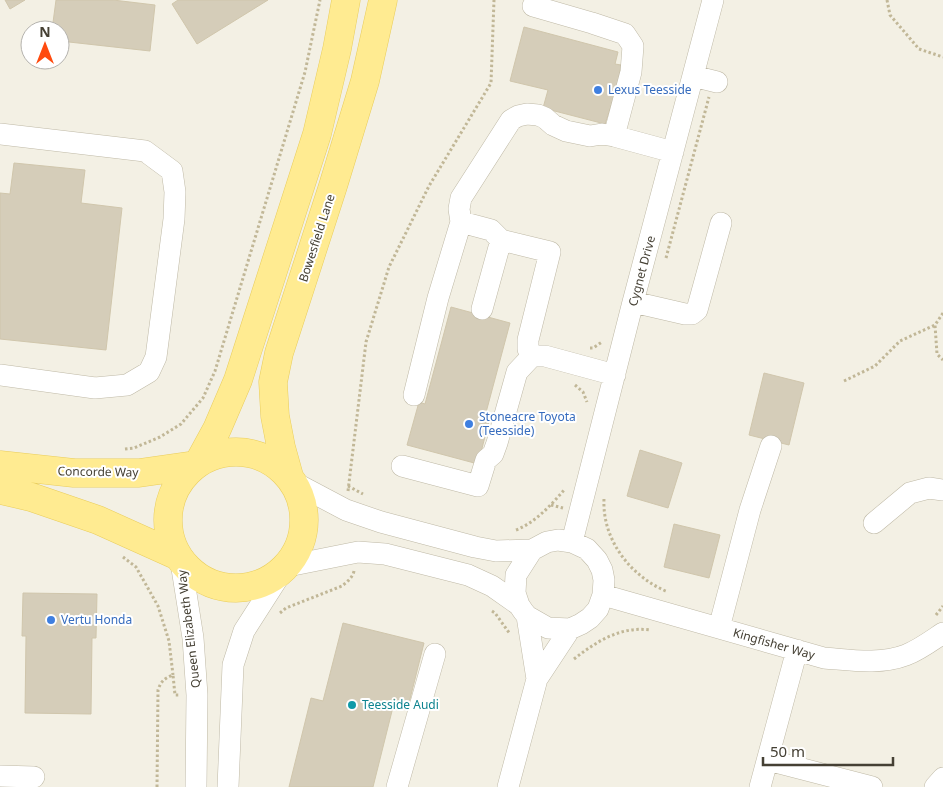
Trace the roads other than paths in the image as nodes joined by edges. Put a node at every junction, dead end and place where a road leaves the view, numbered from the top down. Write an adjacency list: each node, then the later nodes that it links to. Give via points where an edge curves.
1 (346, 0): 18 (main road, via 317,134 238,380 217,429)
2 (383, 0): 21 (main road, Bowesfield Lane, via 364,81 279,353 273,382 281,447)
3 (711, 0): 7 (street, Cygnet Drive, via 708,80)
4 (533, 6): 6 (street, via 625,34 634,46 632,72)
5 (0, 134): 14 (street, via 145,151 172,171 175,192 156,357 149,372 127,385 95,388)
6 (614, 136): 7 (street); 8 (street, via 579,135 538,115 518,116 511,120 461,198)
7 (673, 152): 11 (street, Cygnet Drive)
8 (461, 222): 10 (street, via 491,230); 16 (street)
9 (721, 223): 11 (street, via 697,310 684,314)
10 (501, 240): 12 (street); 13 (street, via 550,252 528,340)
11 (633, 302): 15 (street, Cygnet Drive)
12 (482, 309)
13 (532, 356): 15 (street, via 545,356); 20 (street, via 517,372 497,443 493,454 486,460 478,486)
14 (0, 375)
15 (615, 375): 25 (street, Cygnet Drive)
16 (414, 395)
17 (772, 446): 32 (street, via 750,510)
18 (197, 464): 19 (main road, Concorde Way, via 139,473 74,473); 21 (main road, via 217,454 241,452 276,463); 27 (main road, via 176,486 171,499 168,533)
19 (0, 465)
20 (402, 466)
21 (292, 480): 26 (street, via 346,510 381,522 489,550); 28 (main road, via 302,500 306,521 302,543)
22 (0, 490): 27 (main road, via 98,520)
23 (943, 490): 24 (street, via 930,488 910,493)
24 (874, 523)
25 (572, 542): 26 (street, via 547,542); 29 (street, via 587,549 597,560 604,580)
26 (532, 550): 30 (street, via 516,575 515,593)
27 (180, 559): 28 (main road, via 202,580 233,589 258,586); 42 (street, Queen Elizabeth Way, via 193,638 197,695)
28 (284, 570): 30 (street, via 358,552 385,554 468,575 492,586); 43 (street, via 244,631 233,664)
29 (603, 595): 32 (street, Kingfisher Way); 33 (street, via 598,609 590,618)
30 (523, 610): 33 (street, via 548,628); 36 (street)
31 (939, 624): 34 (street, Kingfisher Way, via 923,647 890,659 824,658)
32 (719, 628): 34 (street, Kingfisher Way)
33 (570, 629): 36 (street)
34 (796, 650): 37 (street)
35 (435, 654): 44 (street)
36 (537, 679): 45 (street)
37 (768, 760): 41 (street); 46 (street)
38 (0, 776): 39 (street)
39 (34, 777)
40 (943, 778): 48 (street)
41 (846, 784): 47 (street)
42 (196, 787)
43 (228, 787)
44 (397, 787)
45 (508, 787)
46 (760, 787)
47 (872, 787)
48 (936, 787)

